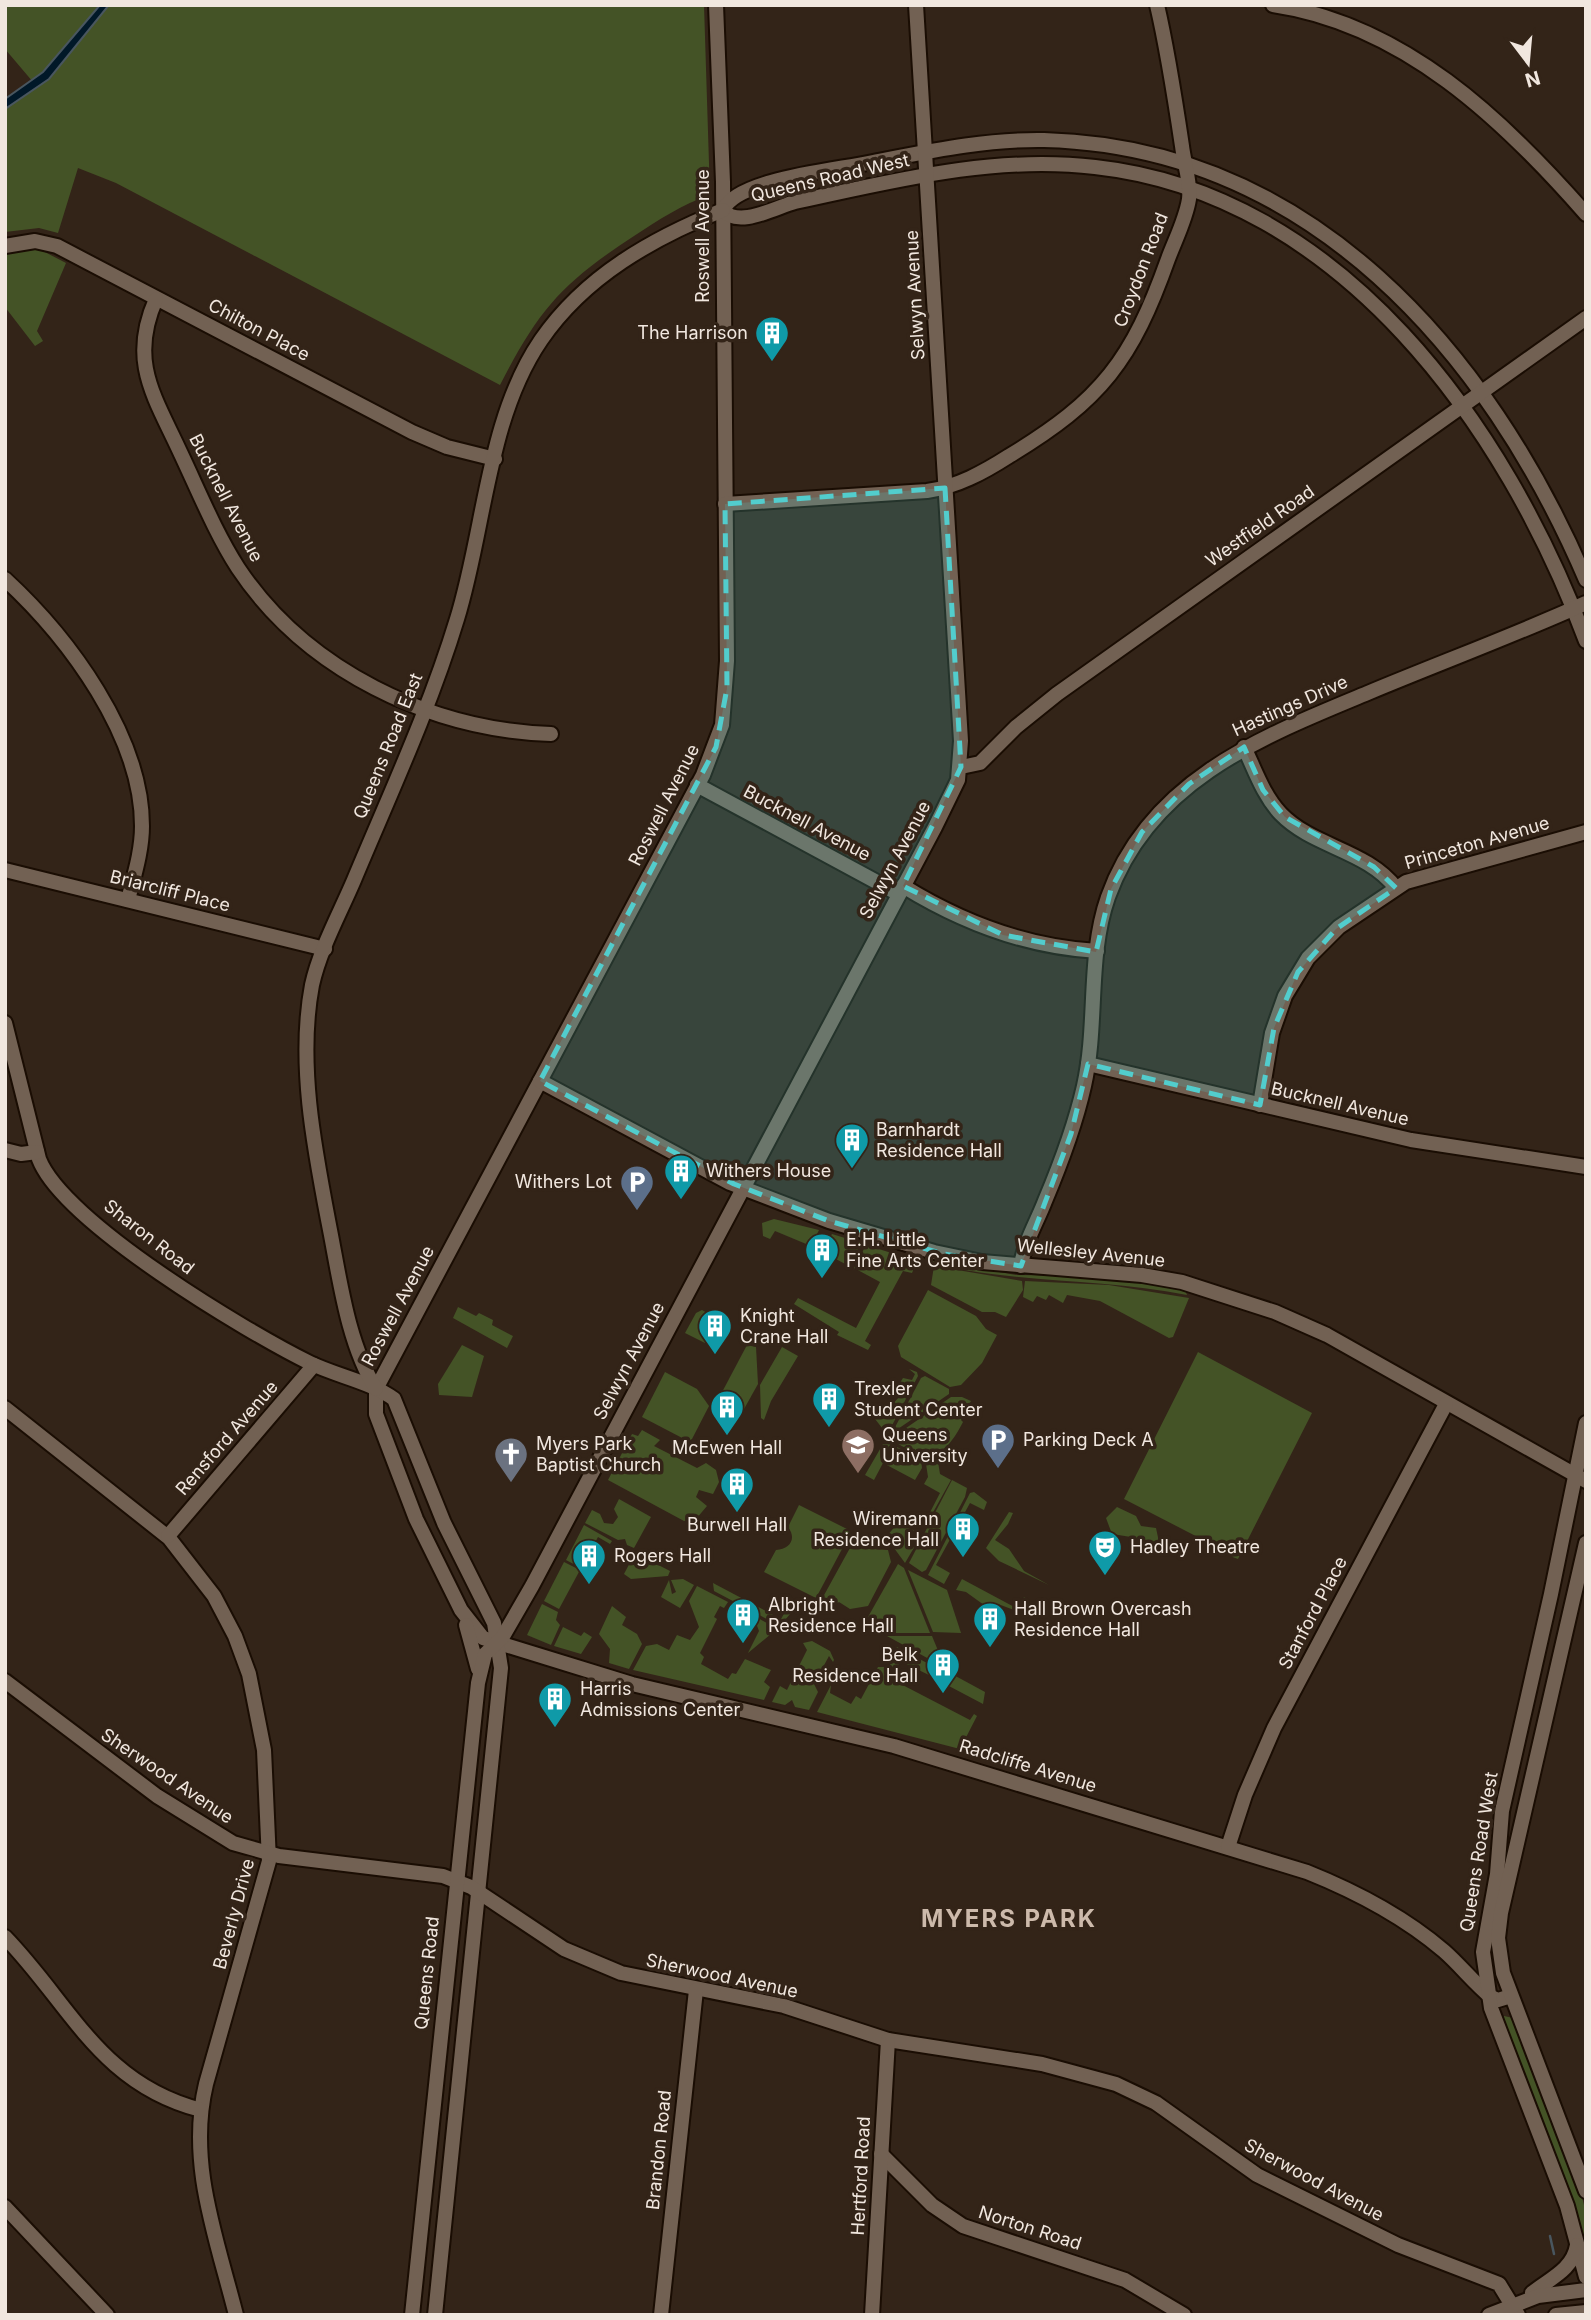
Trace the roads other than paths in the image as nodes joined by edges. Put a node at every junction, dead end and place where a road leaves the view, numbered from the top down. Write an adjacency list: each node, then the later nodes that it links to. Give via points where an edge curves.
1 (716, 5): 9 (street, Roswell Avenue)
2 (916, 5): 5 (street, Selwyn Avenue)
3 (1157, 5): 6 (street, Croydon Road)
4 (1273, 5): 10 (street, via 1339,21 1418,61 1506,130)
5 (925, 152): 6 (street, Queens Road West, via 999,141 1059,141); 7 (street, Selwyn Avenue); 9 (street, Queens Road West, via 761,186 735,195)
6 (1185, 162): 8 (street, Croydon Road); 14 (street, Queens Road West, via 1263,195 1342,244 1412,310)
7 (927, 175): 8 (street, Queens Road West, via 1008,164 1076,165); 9 (street, Queens Road West, via 741,218 730,217); 17 (street, Selwyn Avenue)
8 (1188, 188): 15 (street, Queens Road West, via 1255,217 1335,269 1401,332); 17 (street, Croydon Road, via 1188,203 1150,308 1114,370 1085,402 1052,428 999,463)
9 (723, 210): 16 (street, Queens Road East, via 658,238 607,273 562,314 518,380); 18 (street, Roswell Avenue)
10 (1586, 214)
11 (5, 246): 12 (street, Chilton Place, via 48,243)
12 (156, 299): 16 (street, Chilton Place, via 426,438); 23 (street, Bucknell Avenue, via 143,338 145,374 238,567 271,609 318,653 371,685)
13 (1586, 318): 14 (street, Westfield Road)
14 (1479, 394): 15 (street, Westfield Road); 20 (street, Queens Road West, via 1541,489)
15 (1461, 407): 21 (street, Queens Road West, via 1527,511); 26 (street, Westfield Road, via 1053,697 980,763)
16 (495, 459): 23 (street, Queens Road East, via 465,595)
17 (945, 488): 18 (street, Croydon Road); 26 (street, Selwyn Avenue)
18 (725, 505): 27 (street, Roswell Avenue, via 726,697 716,747)
19 (5, 579): 32 (street, via 43,616 80,664 128,757 142,825)
20 (1586, 580)
21 (1579, 606): 22 (street, Queens Road West); 25 (street, Hastings Drive)
22 (1586, 641)
23 (424, 708): 24 (street, Bucknell Avenue, via 490,729); 33 (street, Queens Road East)
24 (551, 734)
25 (1244, 747): 30 (street, via 1263,790 1285,817 1374,867); 34 (street, Hastings Drive, via 1189,784 1142,832 1111,889)
26 (961, 766): 31 (street, Selwyn Avenue, via 956,786)
27 (698, 785): 31 (street, Bucknell Avenue); 37 (street, Roswell Avenue)
28 (1586, 832): 30 (street, Princeton Avenue)
29 (5, 870): 32 (street, Briarcliff Place)
30 (1396, 888): 38 (street, Princeton Avenue, via 1339,927 1298,972 1276,1021)
31 (901, 890): 34 (street, Bucknell Avenue, via 991,931 1040,944); 42 (street, Selwyn Avenue)
32 (128, 900): 33 (street, Briarcliff Place)
33 (325, 949): 45 (street, Queens Road East, via 313,980 308,1020 316,1145 350,1320 362,1362)
34 (1097, 951): 36 (street, Hastings Drive)
35 (5, 1023): 40 (street, Sharon Road)
36 (1088, 1064): 38 (street, Bucknell Avenue); 43 (street, Hastings Drive, via 1071,1134)
37 (540, 1081): 42 (street, Wellesley Avenue); 45 (street, Roswell Avenue)
38 (1261, 1105): 41 (street, Bucknell Avenue, via 1433,1144)
39 (5, 1150): 40 (street)
40 (37, 1152): 44 (street, Sharon Road, via 44,1170 60,1189 142,1259 219,1312)
41 (1586, 1167)
42 (743, 1188): 43 (street, Wellesley Avenue, via 829,1221 934,1252); 53 (street, Selwyn Avenue)
43 (1021, 1266): 46 (street, Wellesley Avenue, via 1154,1277 1231,1296 1312,1328)
44 (314, 1365): 45 (street, Sharon Road); 50 (street, Rensford Avenue)
45 (376, 1389): 52 (street, via 374,1408 388,1450); 53 (street, via 398,1407 434,1501 494,1623)
46 (1446, 1404): 49 (street, Wellesley Avenue); 56 (street, Stanford Place, via 1274,1728)
47 (5, 1408): 50 (street, Beverly Drive)
48 (1586, 1423): 49 (street, Queens Road West)
49 (1580, 1479): 61 (street, Queens Road West, via 1502,1811)
50 (168, 1536): 57 (street, Beverly Drive, via 214,1596 244,1659 262,1734)
51 (1586, 1544): 65 (street, Queens Road West, via 1499,1921 1499,1955)
52 (461, 1610): 53 (street, via 480,1636); 55 (street, via 475,1651)
53 (498, 1642): 55 (street, Queens Road, via 484,1655); 56 (street, Radcliffe Avenue, via 613,1678 894,1746); 59 (street, via 501,1668)
54 (5, 1681): 57 (street, Sherwood Avenue, via 180,1812 233,1843)
55 (478, 1683): 58 (street, Queens Road)
56 (1228, 1847): 62 (street, Radcliffe Avenue, via 1359,1894 1419,1931)
57 (269, 1854): 58 (street, Sherwood Avenue); 67 (street, Beverly Drive)
58 (455, 1880): 59 (street, Sherwood Avenue); 68 (street, Queens Road)
59 (478, 1892): 63 (street, Sherwood Avenue, via 544,1937 593,1963); 69 (street)
60 (5, 1937): 67 (street, via 66,2013 124,2073 156,2095)
61 (1483, 1952): 62 (street, via 1468,1962); 64 (street, Queens Road West)
62 (1452, 1959): 64 (street, Radcliffe Avenue)
63 (695, 1990): 66 (street, Sherwood Avenue, via 783,2006); 85 (street, Brandon Road)
64 (1488, 1995): 65 (street, via 1497,2000); 75 (street, Queens Road West, via 1567,2206)
65 (1511, 1996): 73 (street, Queens Road West)
66 (888, 2040): 70 (street, Hertford Road); 79 (street, Sherwood Avenue, via 1052,2066 1132,2091 1257,2175 1398,2245 1495,2282)
67 (201, 2110): 82 (street, Beverly Drive, via 202,2179)
68 (432, 2113): 69 (street); 83 (street, Queens Road)
69 (455, 2116): 84 (street)
70 (881, 2154): 71 (street, Norton Road); 72 (street, Hertford Road)
71 (907, 2180): 72 (street, via 890,2181); 87 (street, Norton Road, via 962,2226 1125,2280)
72 (879, 2190): 86 (street, Hertford Road)
73 (1586, 2191)
74 (5, 2207): 81 (street)
75 (1577, 2245): 76 (street, Queens Road West); 78 (street, via 1561,2272)
76 (1586, 2277)
77 (1586, 2290): 78 (street)
78 (1530, 2298): 79 (street)
79 (1515, 2309): 88 (street)
80 (1586, 2312): 89 (street)
81 (107, 2315)
82 (236, 2315)
83 (412, 2315)
84 (435, 2315)
85 (661, 2315)
86 (872, 2315)
87 (1184, 2315)
88 (1489, 2315)
89 (1556, 2315)

